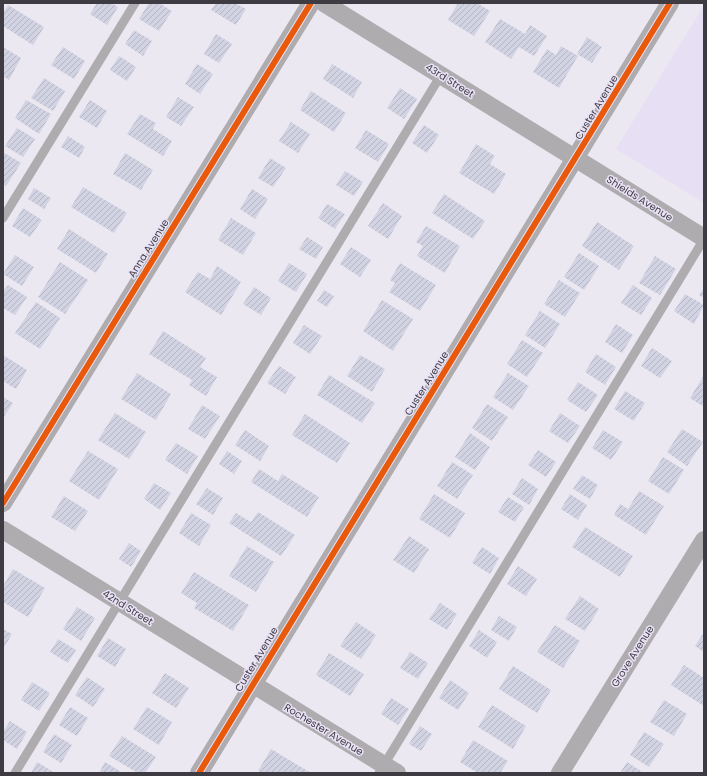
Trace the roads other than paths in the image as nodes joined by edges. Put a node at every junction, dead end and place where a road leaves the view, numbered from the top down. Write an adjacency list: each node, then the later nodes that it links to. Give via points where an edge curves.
1 (135, 3): 7 (lane)
2 (311, 3): 9 (street, Anna Avenue)
3 (324, 3): 5 (street, 43rd Street)
4 (670, 3): 6 (street, Custer Avenue)
5 (441, 75): 6 (street, 43rd Street); 12 (lane)
6 (576, 158): 8 (street, Shields Avenue); 13 (street, Custer Avenue)
7 (3, 218)
8 (704, 239): 14 (lane)
9 (3, 503)
10 (3, 530): 12 (street, 42nd Street)
11 (704, 540): 17 (street, Grove Avenue)
12 (119, 602): 13 (street, 42nd Street); 15 (lane)
13 (252, 684): 14 (street, Rochester Avenue); 16 (street, Custer Avenue)
14 (386, 770)
15 (15, 773)
16 (199, 773)
17 (560, 773)

